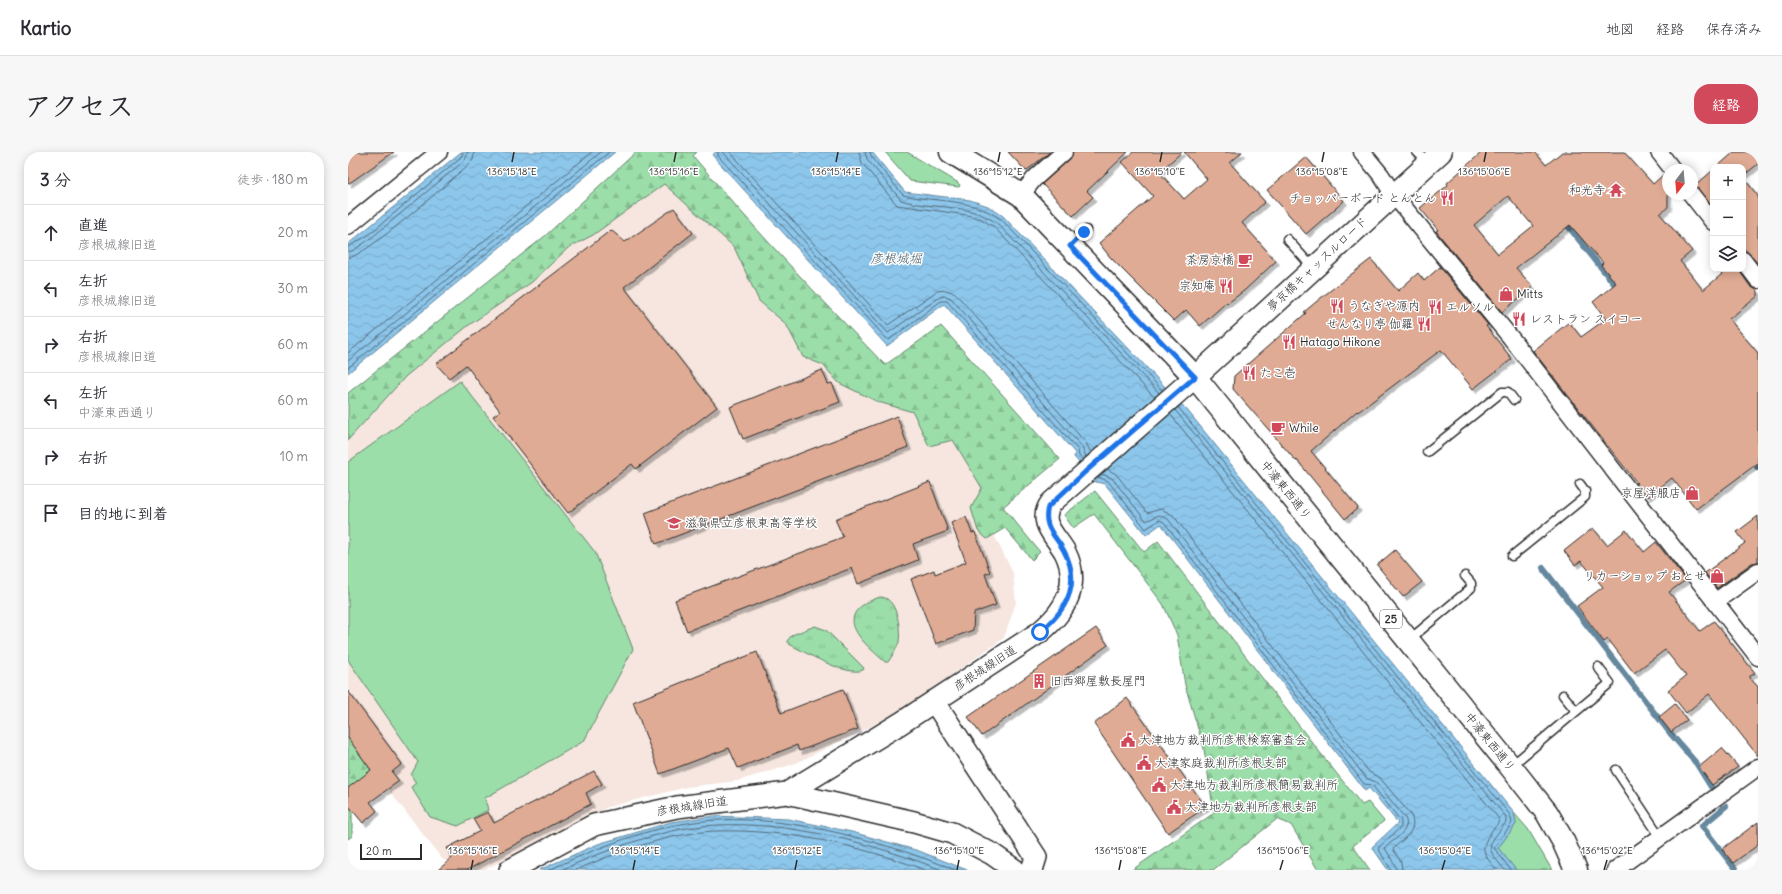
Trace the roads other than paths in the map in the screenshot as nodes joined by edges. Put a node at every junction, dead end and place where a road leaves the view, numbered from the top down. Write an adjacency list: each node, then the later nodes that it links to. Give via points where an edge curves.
1 (439, 152): 10 (street)
2 (1064, 152): 7 (street, via 1034,179)
3 (1362, 152): 6 (street)
4 (955, 153): 7 (main road, 中濠東西通り / 25)
5 (1429, 156): 6 (street, 夢京橋キャッスルロード)
6 (1393, 194): 15 (street, 夢京橋キャッスルロード); 24 (street, via 1514,336 1682,551)
7 (1021, 195): 13 (main road, 中濠東西通り / 25)
8 (1696, 200): 9 (street)
9 (1710, 218)
10 (348, 226)
11 (1086, 230): 13 (lane)
12 (1287, 239): 15 (lane)
13 (1070, 246): 17 (main road, 中濠東西通り / 25)
14 (1746, 264): 16 (street)
15 (1313, 268): 17 (street, 夢京橋キャッスルロード)
16 (1758, 280)
17 (1195, 377): 25 (main road, 中濠東西通り / 25); 29 (street, 彦根城線旧道, via 1051,503 1046,513 1046,522 1064,551 1072,580 1070,594 1056,620)
18 (1514, 400): 19 (lane, via 1508,392 1502,392)
19 (1426, 452)
20 (1580, 484): 21 (lane, via 1585,491 1585,497)
21 (1512, 556)
22 (1758, 571): 24 (street)
23 (1465, 576): 25 (lane, via 1471,583 1471,588)
24 (1716, 601): 26 (street, via 1748,636)
25 (1408, 640): 31 (main road, 中濠東西通り / 25)
26 (1758, 657)
27 (1598, 667): 30 (lane, via 1610,683)
28 (1563, 695): 30 (lane)
29 (934, 701): 34 (street, 彦根城線旧道); 38 (street, via 1036,857)
30 (1576, 711): 31 (lane)
31 (1510, 766): 39 (main road, 中濠東西通り / 25, via 1547,813)
32 (1758, 767): 35 (street)
33 (1616, 770): 35 (lane)
34 (787, 794): 36 (street, 彦根城線旧道, via 677,807 594,825); 37 (street, 彦根城線旧道, via 952,833 992,854)
35 (1661, 838): 40 (street)
36 (510, 870)
37 (1015, 870)
38 (1032, 870)
39 (1576, 870)
40 (1616, 870)

